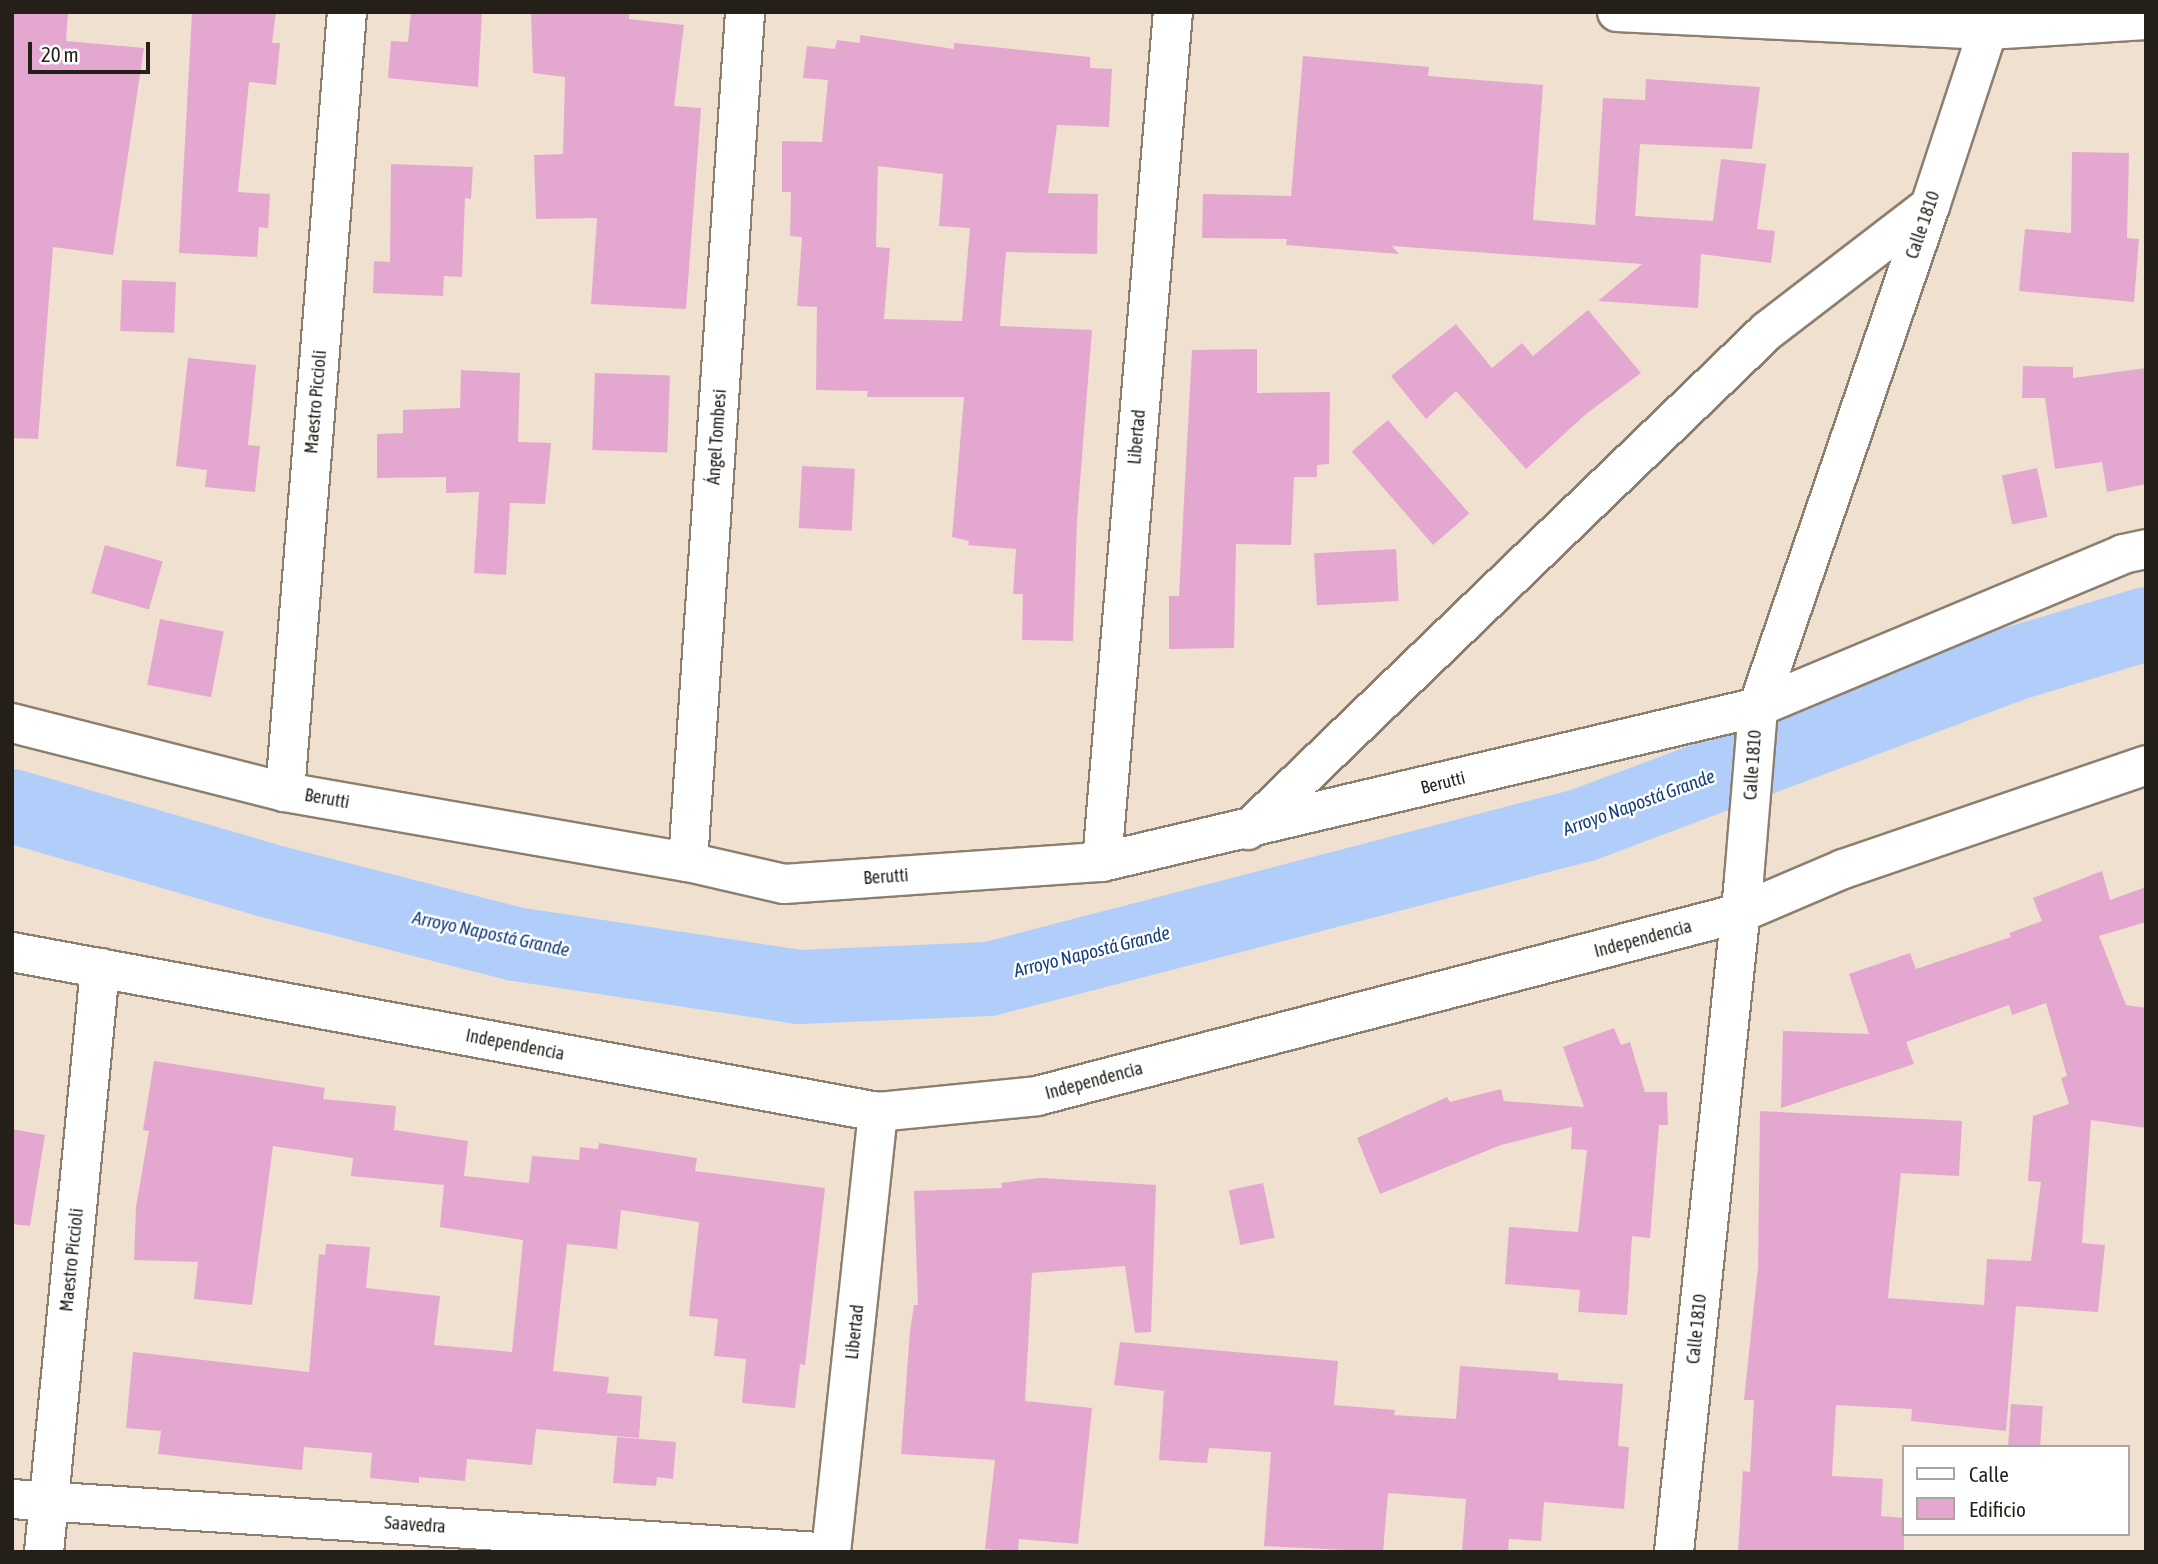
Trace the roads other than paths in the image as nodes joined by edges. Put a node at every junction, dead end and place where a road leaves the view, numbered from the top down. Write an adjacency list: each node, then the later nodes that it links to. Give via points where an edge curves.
1 (346, 12): 12 (street, Maestro Piccioli)
2 (745, 12): 14 (street, Ángel Tombesi)
3 (1173, 12): 15 (street, Libertad)
4 (1617, 12): 6 (street)
5 (2146, 20): 6 (street)
6 (1989, 21): 7 (street, Calle 1810)
7 (1930, 206): 9 (street, Calle 1810); 13 (street, via 1766,331)
8 (2146, 549): 9 (street, Berutti, via 2123,554)
9 (1757, 722): 13 (street, Berutti); 16 (street, Calle 1810)
10 (12, 723): 12 (street, Berutti)
11 (2146, 765): 16 (street, Independencia, via 1843,869)
12 (285, 792): 14 (street, Berutti)
13 (1248, 831): 15 (street, Berutti)
14 (688, 862): 15 (street, Berutti, via 784,884)
15 (1102, 863)
16 (1742, 896): 19 (street, Independencia, via 1037,1096); 24 (street, Calle 1810)
17 (12, 952): 18 (street, Independencia)
18 (100, 968): 19 (street, Independencia); 20 (street, Maestro Piccioli)
19 (878, 1112): 23 (street, Libertad)
20 (30, 1500): 21 (street, Maestro Piccioli); 22 (street, Saavedra)
21 (44, 1552)
22 (819, 1552)
23 (831, 1552)
24 (1674, 1552)

